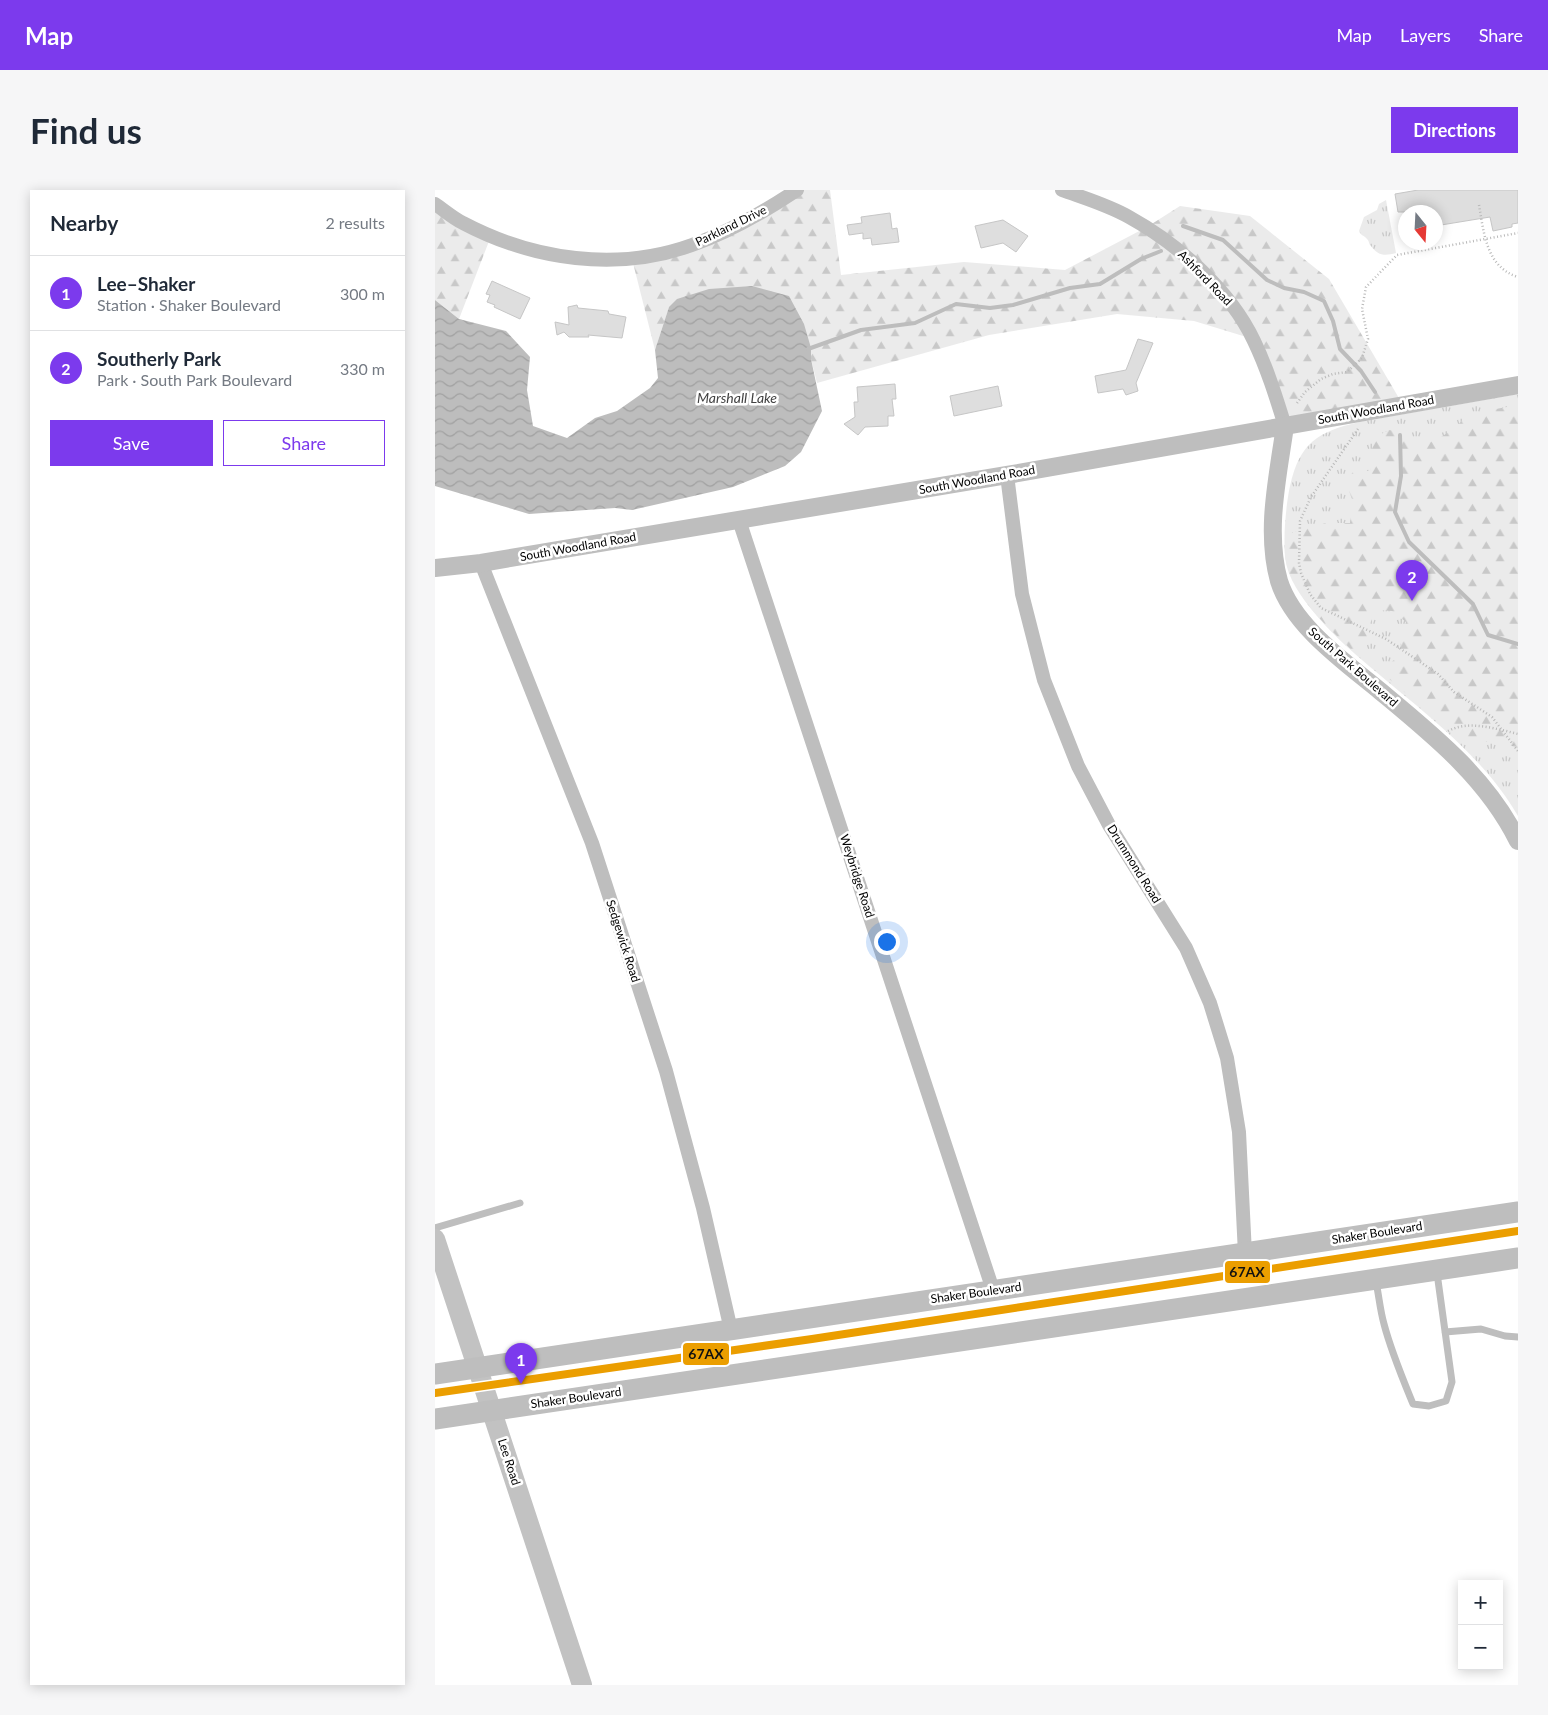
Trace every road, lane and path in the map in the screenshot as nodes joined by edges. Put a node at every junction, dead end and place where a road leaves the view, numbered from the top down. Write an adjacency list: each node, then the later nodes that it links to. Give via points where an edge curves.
1 (797, 190): 3 (street, Parkland Drive, via 718,235 691,246 632,259 566,258 523,248 462,222)
2 (1062, 190): 11 (street, Ashford Road, via 1127,216 1155,232 1201,271 1231,303 1253,339)
3 (435, 204)
4 (1479, 205): 6 (path)
5 (1518, 233): 6 (path)
6 (1485, 239): 7 (path, via 1495,262); 9 (path, via 1397,255 1366,287 1362,308 1368,339 1363,358 1347,372 1321,379)
7 (1518, 277)
8 (1518, 385): 10 (street, South Woodland Road, via 1403,405)
9 (1297, 403)
10 (1361, 420): 11 (street, South Woodland Road); 16 (path, via 1311,497 1301,521 1299,563 1310,594 1321,608 1386,639 1439,674 1454,692 1492,717)
11 (1285, 426): 12 (street, South Woodland Road); 18 (street, South Park Boulevard, via 1273,526 1279,581 1288,602 1304,623 1341,659)
12 (1007, 475): 13 (street, South Woodland Road); 25 (street, Drummond Road, via 1022,594 1044,680 1078,766 1109,825 1185,948 1210,1003 1227,1058 1239,1132)
13 (739, 520): 14 (street, South Woodland Road); 29 (street, Weybridge Road)
14 (481, 563): 15 (street, South Woodland Road); 30 (street, Sedgewick Road, via 592,844 665,1071 703,1208)
15 (435, 568)
16 (1503, 730): 17 (path); 18 (path, via 1456,727); 19 (path)
17 (1518, 734)
18 (1438, 740): 20 (street, South Park Boulevard, via 1479,780)
19 (1518, 751)
20 (1518, 841)
21 (520, 1203): 23 (lane)
22 (1518, 1212): 25 (main road, Shaker Boulevard)
23 (435, 1228)
24 (435, 1240): 33 (main road, Lee Road)
25 (1245, 1254): 29 (main road, Shaker Boulevard)
26 (1518, 1258): 27 (main road, Shaker Boulevard)
27 (1437, 1270): 28 (main road, Shaker Boulevard); 31 (lane)
28 (1376, 1279): 31 (lane, via 1383,1323 1413,1404 1429,1406 1446,1401 1452,1382); 35 (main road, Shaker Boulevard)
29 (993, 1290): 30 (main road, Shaker Boulevard)
30 (731, 1330): 33 (main road, Shaker Boulevard)
31 (1445, 1332): 32 (lane, via 1481,1330)
32 (1518, 1337)
33 (478, 1368): 34 (main road, Shaker Boulevard); 35 (main road, Lee Road)
34 (435, 1374)
35 (492, 1411): 36 (main road, Shaker Boulevard); 37 (main road, Lee Road)
36 (435, 1420)
37 (582, 1685)

